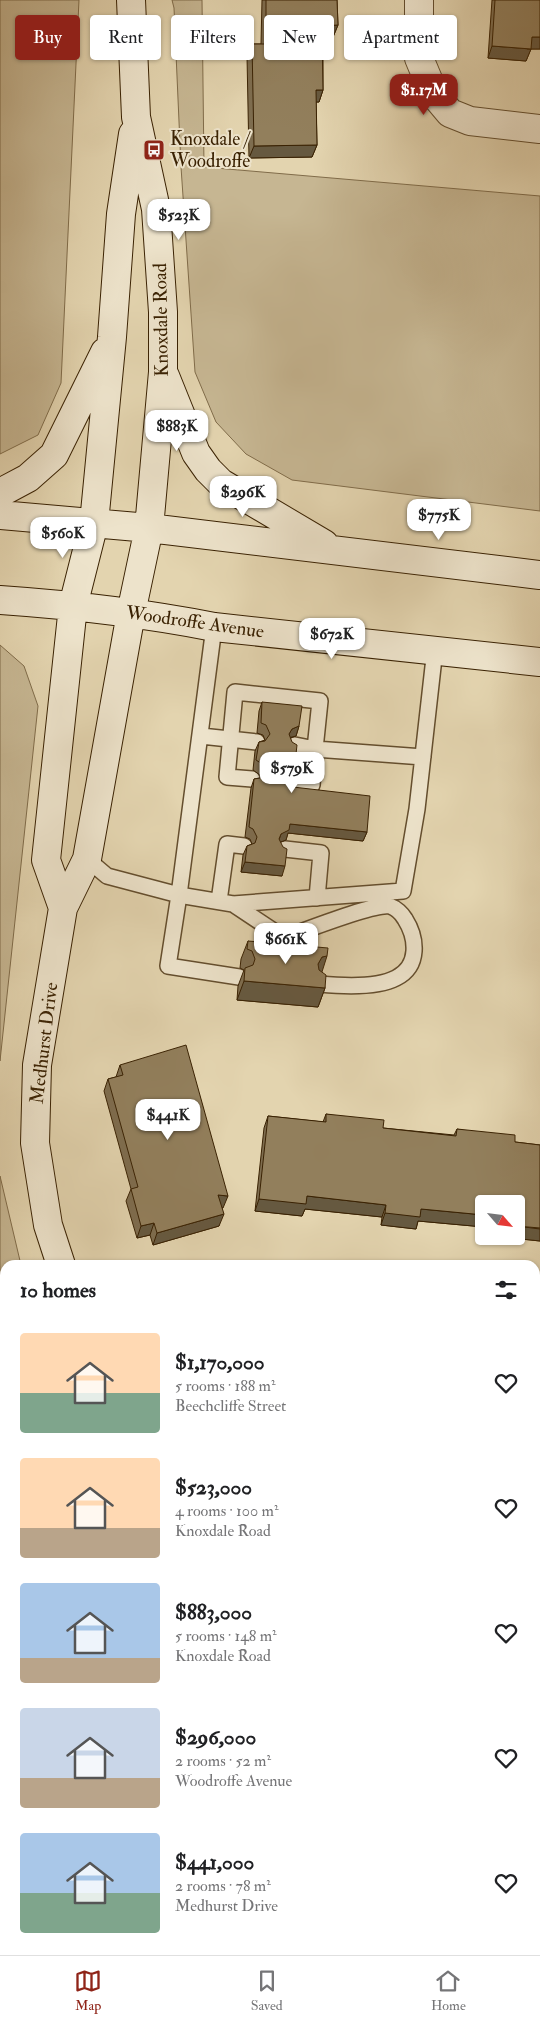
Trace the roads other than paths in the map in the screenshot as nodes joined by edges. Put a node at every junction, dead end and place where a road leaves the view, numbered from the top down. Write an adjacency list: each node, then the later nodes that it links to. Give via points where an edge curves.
1 (131, 0): 3 (street, Knoxdale Road)
2 (419, 0): 4 (street, via 420,58 434,94 450,113 470,121)
3 (136, 117): 5 (street, Knoxdale Road, via 121,214); 6 (street, Knoxdale Road, via 156,209 164,312)
4 (540, 129)
5 (112, 337): 7 (street, via 54,455 28,478); 9 (street, Knoxdale Road)
6 (164, 372): 10 (street, Knoxdale Road); 11 (street, via 196,453 208,470 221,483)
7 (0, 493)
8 (0, 516): 9 (street)
9 (94, 523): 10 (street); 14 (street, Knoxdale Road)
10 (148, 528): 11 (street); 15 (street, Knoxdale Road)
11 (332, 549): 12 (street)
12 (540, 575)
13 (0, 600): 14 (street, Woodroffe Avenue)
14 (73, 606): 15 (street, Woodroffe Avenue); 33 (street, Medhurst Drive, via 46,860)
15 (130, 613): 16 (street, Woodroffe Avenue); 29 (street, Medhurst Drive)
16 (214, 627): 17 (street, Woodroffe Avenue); 19 (lane)
17 (435, 649): 18 (street, Woodroffe Avenue); 24 (lane)
18 (540, 662)
19 (201, 736): 20 (lane); 30 (lane)
20 (231, 740): 21 (lane); 23 (lane, via 235,692 311,700 320,701); 25 (lane, via 228,777)
21 (256, 742)
22 (295, 746): 23 (lane)
23 (315, 749): 24 (lane); 26 (lane, via 312,785)
24 (423, 757): 31 (lane, via 418,809 403,891)
25 (252, 779)
26 (291, 782)
27 (244, 846): 32 (lane, via 227,844)
28 (284, 849): 31 (lane, via 321,853)
29 (87, 859): 30 (lane, via 107,876); 33 (street, Medhurst Drive)
30 (179, 895): 32 (lane); 34 (lane, via 168,966)
31 (317, 898): 32 (lane)
32 (226, 903): 35 (lane, via 284,938 371,907 391,906 401,913 411,928 414,940 415,952 409,968 397,978 384,982 341,986)
33 (63, 908): 36 (street, Medhurst Drive, via 37,1065 35,1143 48,1225)
34 (239, 977)
35 (320, 984)
36 (59, 1260)

